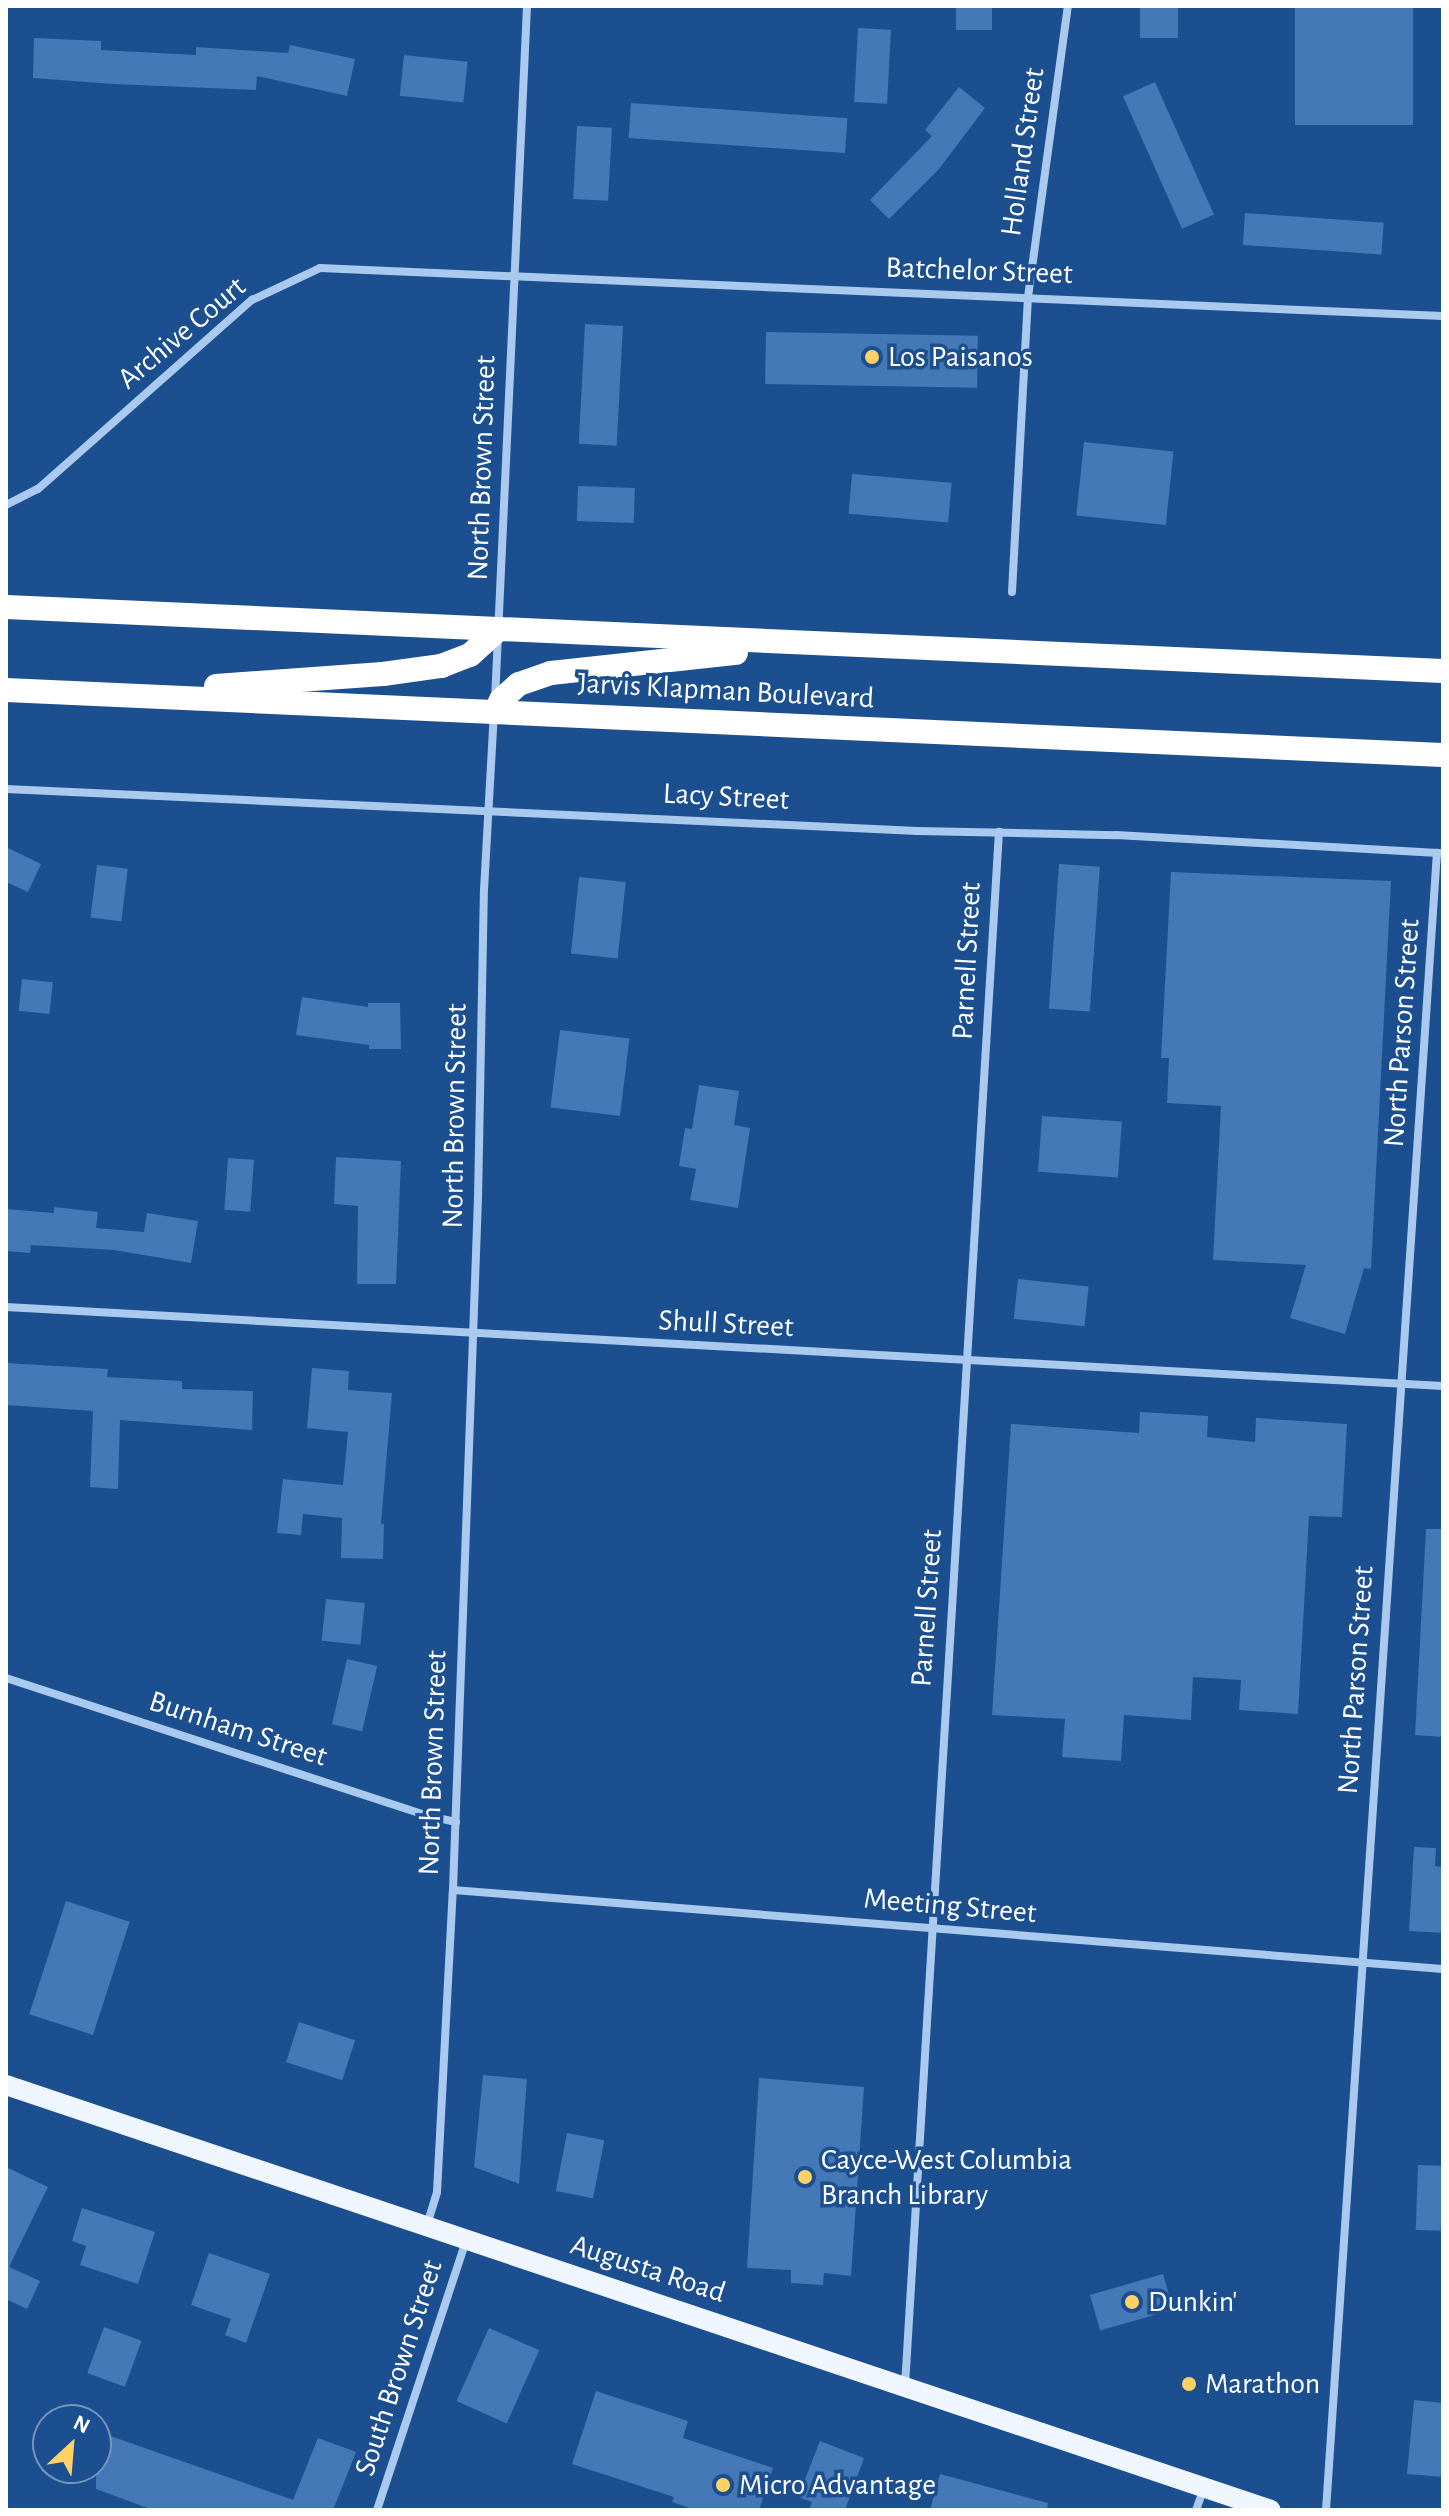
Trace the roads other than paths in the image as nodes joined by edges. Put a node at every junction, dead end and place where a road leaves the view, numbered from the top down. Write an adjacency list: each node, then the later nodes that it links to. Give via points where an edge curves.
1 (527, 6): 3 (street, North Brown Street)
2 (1068, 6): 4 (street, Holland Street)
3 (514, 278): 4 (street, Batchelor Street); 6 (street, Archive Court, via 320,268 252,300 38,489); 9 (street, North Brown Street)
4 (1028, 297): 5 (street, Batchelor Street); 7 (street, Holland Street)
5 (1443, 316)
6 (6, 505)
7 (1012, 592)
8 (6, 607): 9 (highway, Jarvis Klapman Boulevard)
9 (499, 629): 10 (highway, Jarvis Klapman Boulevard); 13 (highway, via 470,655 415,670); 14 (street, North Brown Street)
10 (830, 644): 11 (highway, Jarvis Klapman Boulevard); 14 (highway, via 551,673 519,684)
11 (1443, 671)
12 (6, 690): 13 (highway, Jarvis Klapman Boulevard)
13 (102, 694): 14 (highway, Jarvis Klapman Boulevard)
14 (495, 712): 15 (highway, Jarvis Klapman Boulevard); 17 (street, North Brown Street)
15 (1443, 755)
16 (6, 789): 17 (street, Lacy Street)
17 (489, 811): 18 (street, Lacy Street); 21 (street, North Brown Street)
18 (999, 832): 19 (street, Lacy Street); 22 (street, Parnell Street)
19 (1440, 853): 23 (street, North Parson Street)
20 (6, 1307): 21 (street, Shull Street)
21 (472, 1334): 22 (street, Shull Street); 26 (street, North Brown Street)
22 (967, 1362): 23 (street, Shull Street); 28 (street, Parnell Street)
23 (1403, 1385): 24 (street, Shull Street); 29 (street, North Parson Street)
24 (1443, 1386)
25 (6, 1678): 26 (street, Burnham Street)
26 (456, 1822): 27 (street, North Brown Street)
27 (453, 1890): 28 (street, Meeting Street); 32 (street, North Brown Street, via 437,2192)
28 (931, 1929): 29 (street, Meeting Street); 34 (street, Parnell Street)
29 (1363, 1964): 30 (street, Meeting Street); 39 (street, North Parson Street)
30 (1443, 1969)
31 (6, 2085): 32 (main road, Augusta Road)
32 (427, 2226): 33 (main road, Augusta Road)
33 (466, 2240): 34 (main road, Augusta Road); 36 (street, South Brown Street)
34 (905, 2387): 35 (main road, Augusta Road)
35 (1204, 2487): 37 (street); 38 (main road, Augusta Road)
36 (377, 2510)
37 (1196, 2510)
38 (1271, 2510)
39 (1326, 2510)

